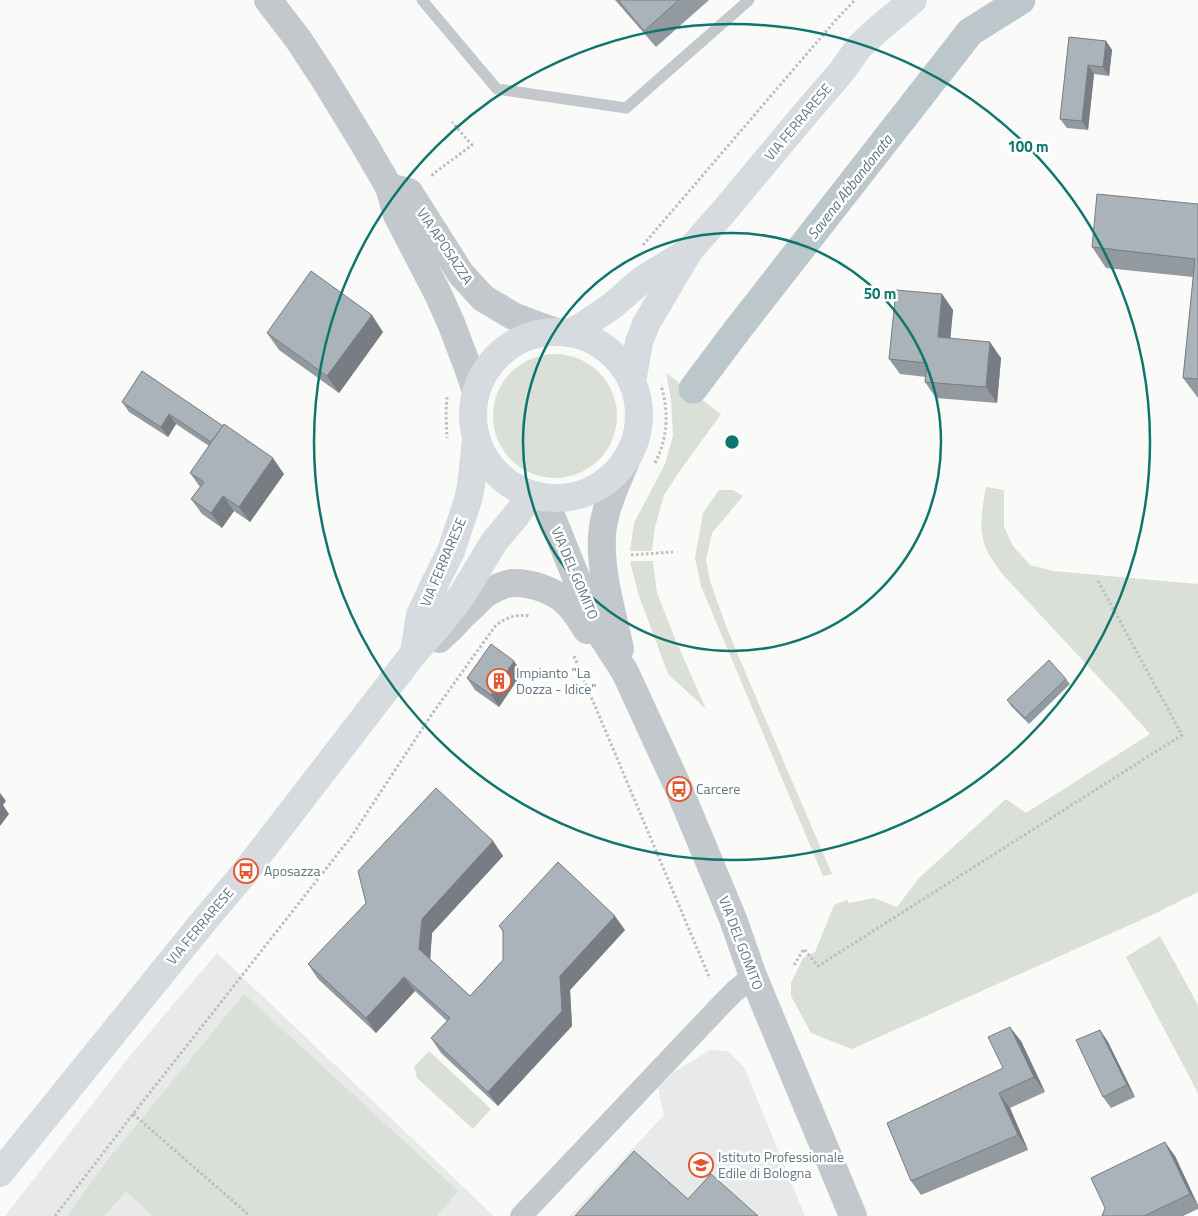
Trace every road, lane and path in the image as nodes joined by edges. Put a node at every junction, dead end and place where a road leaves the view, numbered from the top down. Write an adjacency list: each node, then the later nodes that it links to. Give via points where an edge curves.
1 (268, 0): 8 (street, VIA APOSAZZA, via 323,77)
2 (422, 0): 3 (lane, via 497,89 626,108)
3 (749, 0)
4 (855, 0): 9 (path)
5 (913, 0): 10 (main road, VIA FERRARESE, via 859,47)
6 (452, 122): 7 (path, via 472,145 433,174)
7 (430, 182)
8 (389, 187): 11 (street, VIA APOSAZZA, via 409,192 461,274 483,298 513,316); 13 (street, VIA APOSAZZA, via 397,215 451,323)
9 (638, 251)
10 (690, 251): 11 (main road, via 642,280 612,306 581,326); 12 (main road, via 646,324 639,342)
11 (563, 332): 12 (main road, via 601,345 624,367); 13 (main road, via 535,334 507,348 484,372)
12 (632, 382): 17 (main road, via 639,415 635,442)
13 (476, 392): 16 (main road, via 472,406)
14 (447, 393): 15 (path)
15 (448, 440)
16 (476, 441): 18 (main road, via 496,474 509,484); 24 (main road, VIA FERRARESE, via 468,500 451,551 420,615)
17 (627, 458): 18 (main road, via 608,480 579,496); 25 (street, VIA DEL GOMITO, via 610,500 602,533 602,564)
18 (537, 496): 24 (main road, VIA FERRARESE, via 494,542 462,595); 25 (street, VIA DEL GOMITO, via 603,638)
19 (672, 552): 20 (path)
20 (628, 555)
21 (1097, 579): 26 (path, via 1182,735 818,966 804,949)
22 (533, 617): 29 (path, via 517,615 496,625 432,714 351,837)
23 (571, 651): 28 (path)
24 (414, 653): 25 (street, VIA FERRARESE, via 439,638 482,596 499,586 520,583 547,590 566,602 601,648); 30 (main road, VIA FERRARESE, via 246,871)
25 (625, 672): 27 (street, VIA DEL GOMITO, via 680,789)
26 (794, 965)
27 (753, 976): 28 (street); 34 (street, VIA DEL GOMITO)
28 (721, 1005): 33 (street)
29 (133, 1114): 31 (path); 32 (path)
30 (0, 1173)
31 (55, 1216)
32 (250, 1216)
33 (521, 1216)
34 (853, 1216)

